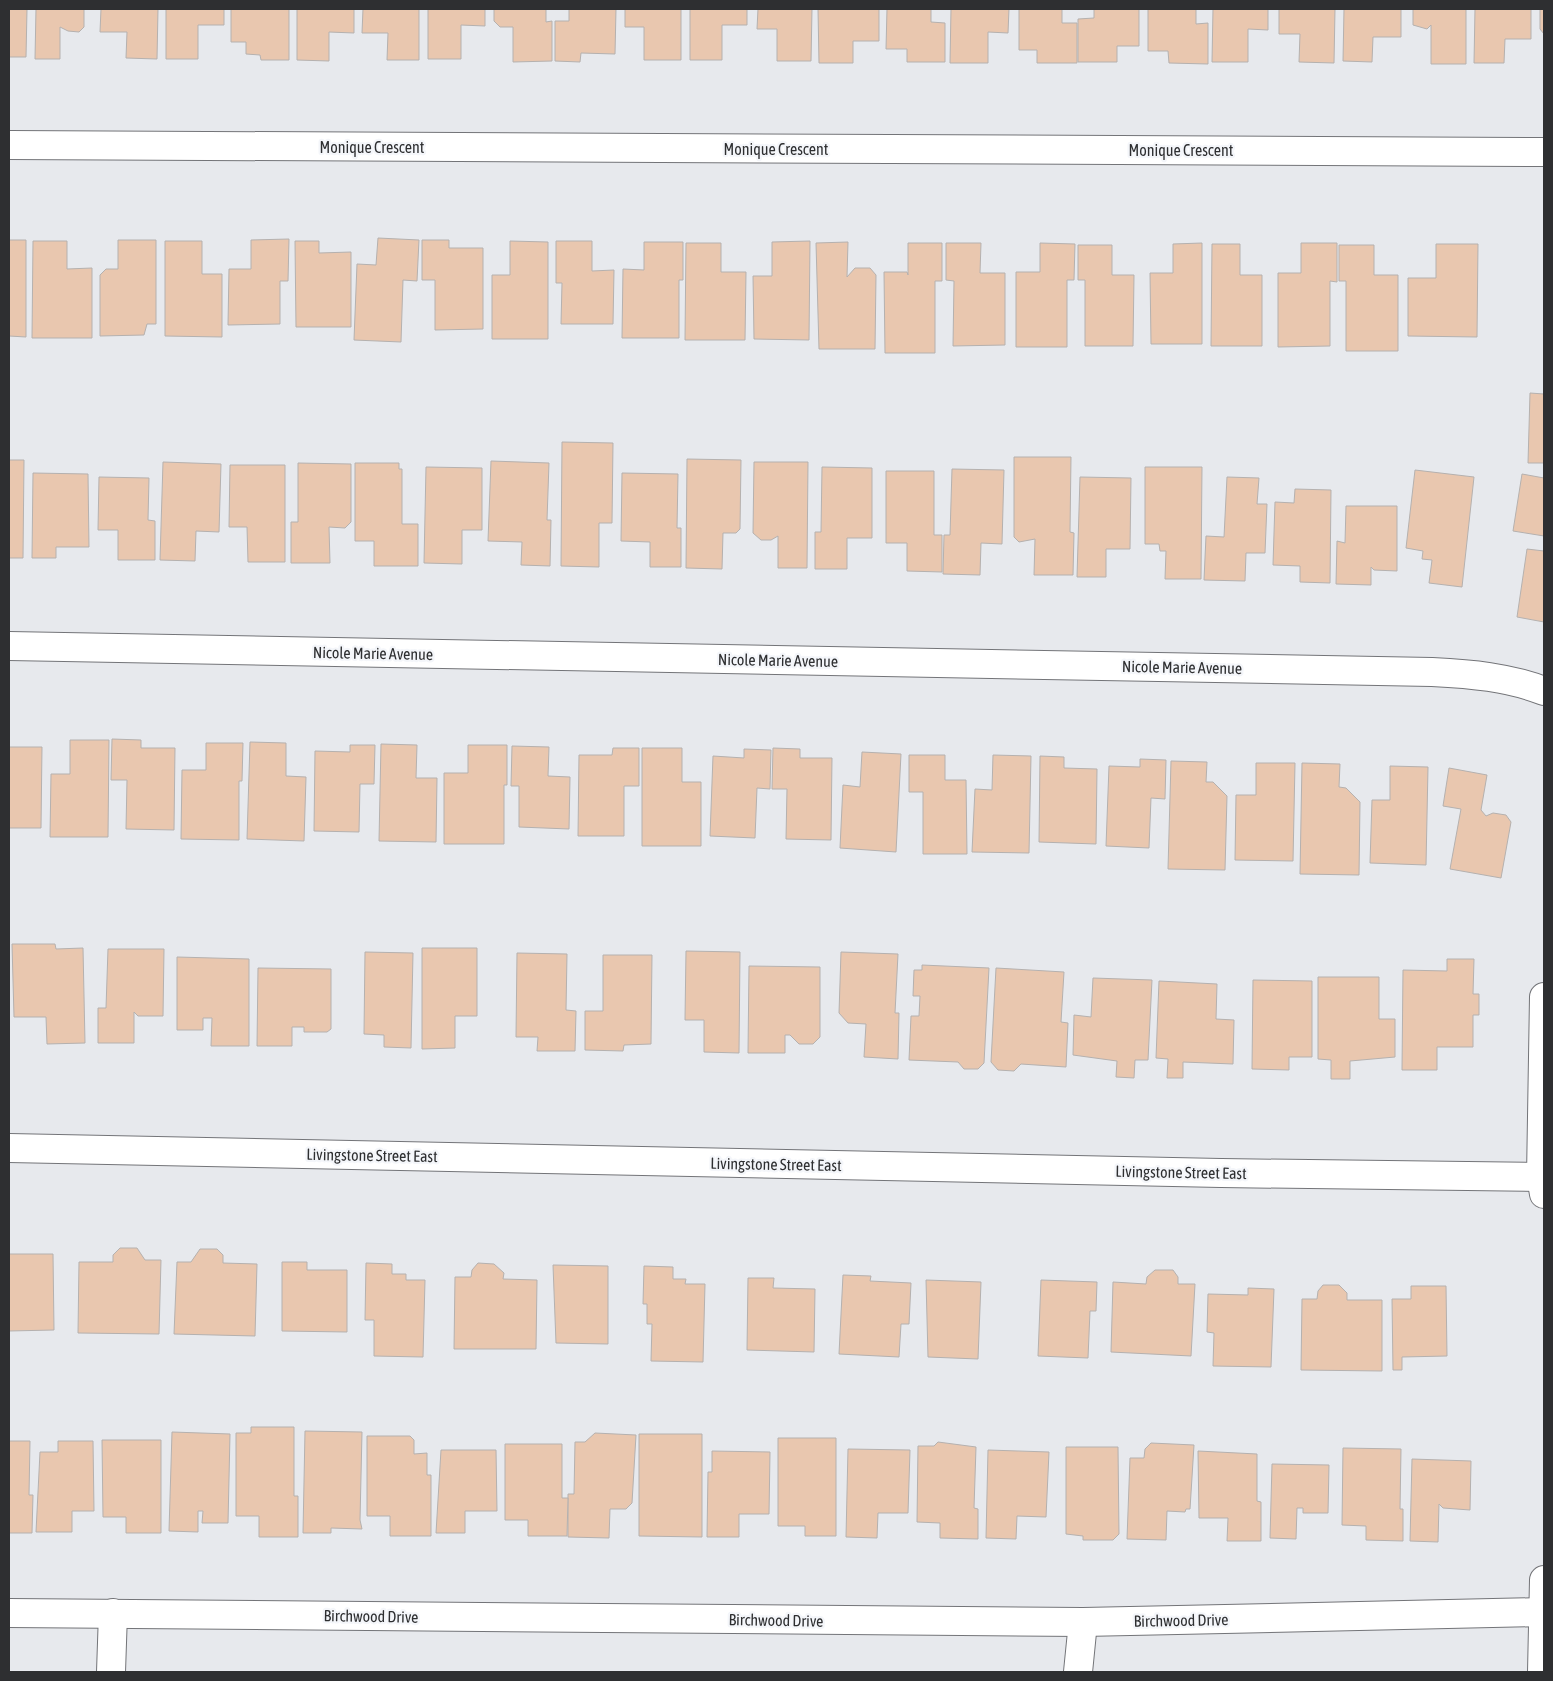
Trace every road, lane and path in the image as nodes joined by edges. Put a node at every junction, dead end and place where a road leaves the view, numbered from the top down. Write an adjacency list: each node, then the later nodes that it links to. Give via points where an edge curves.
1 (9, 145): 2 (street, Monique Crescent)
2 (1544, 152)
3 (9, 646): 4 (street, Nicole Marie Avenue, via 1432,672 1479,675)
4 (1544, 691)
5 (1544, 997): 7 (street)
6 (9, 1148): 7 (street, Livingstone Street East, via 1221,1173)
7 (1543, 1183)
8 (1544, 1580): 9 (street)
9 (1543, 1612): 12 (street, Birchwood Drive); 15 (street)
10 (9, 1613): 11 (street, Birchwood Drive)
11 (113, 1613): 12 (street, Birchwood Drive); 13 (street)
12 (1083, 1622): 14 (street)
13 (111, 1672)
14 (1078, 1672)
15 (1542, 1672)

